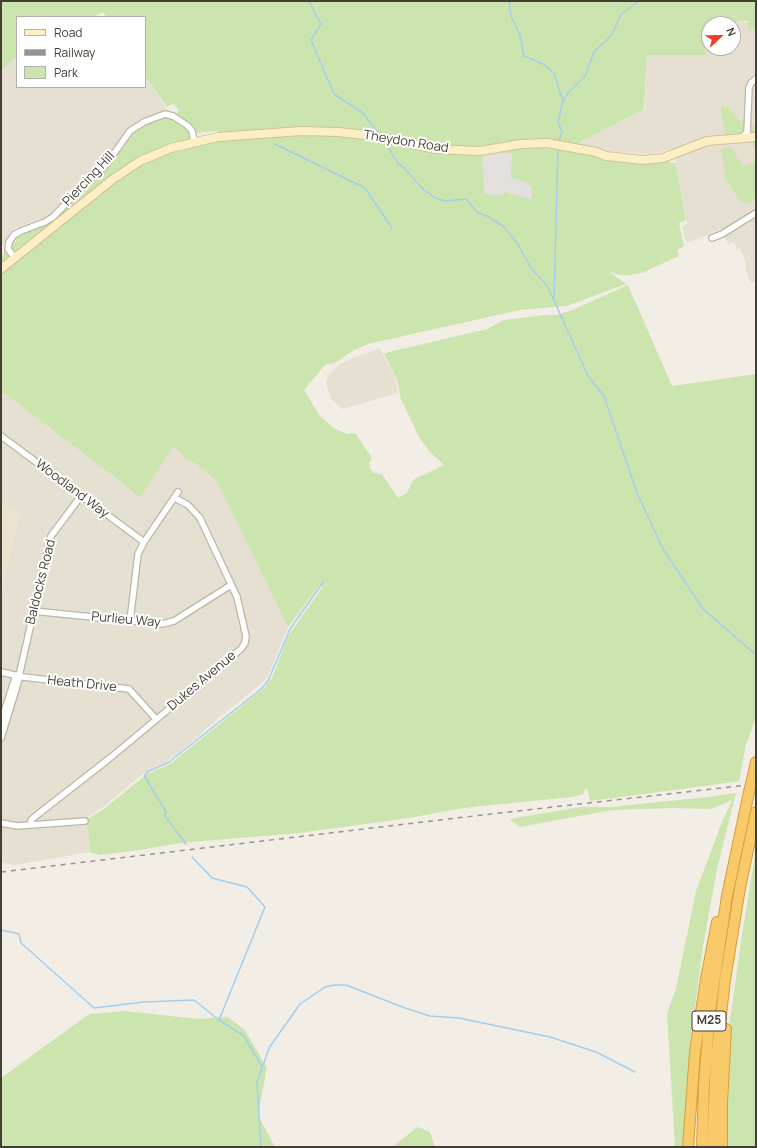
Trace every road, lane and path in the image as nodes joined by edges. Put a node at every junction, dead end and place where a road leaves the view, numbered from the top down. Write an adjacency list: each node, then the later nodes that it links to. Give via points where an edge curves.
1 (756, 79): 3 (street, via 749,88 746,136)
2 (756, 137): 3 (street, Theydon Road)
3 (736, 139): 4 (street, Theydon Road, via 707,141 663,158 643,160 606,156 547,143 521,144 480,151 435,149 375,136 338,132 301,131 218,136)
4 (194, 141): 5 (street, Theydon Road); 8 (street, Piercing Hill, via 188,126 165,114 130,131 105,166 53,218 14,235 8,249)
5 (171, 148): 8 (street, Piercing Hill, via 140,161 113,179)
6 (756, 213): 7 (street)
7 (712, 238)
8 (15, 258): 9 (street, Piercing Hill)
9 (1, 270)
10 (1, 436): 12 (street, Woodland Way)
11 (178, 492): 13 (street)
12 (81, 496): 14 (street, Woodland Way); 16 (street, Baldocks Road, via 51,536)
13 (175, 498): 14 (street); 15 (street, Dukes Avenue, via 188,505 200,518)
14 (144, 542): 17 (street, via 138,554)
15 (231, 585): 17 (street, Purlieu Way, via 174,621 162,624); 20 (street, Dukes Avenue, via 237,597 246,636 245,643)
16 (33, 611): 17 (street, Purlieu Way); 19 (street, Baldocks Road)
17 (130, 621)
18 (1, 672): 19 (street, Heath Drive)
19 (18, 676): 20 (street, Heath Drive, via 130,689); 21 (street); 22 (street)
20 (156, 719): 27 (street, Dukes Avenue, via 31,820)
21 (1, 722)
22 (1, 738)
23 (756, 762): 29 (highway, M25, bridge)
24 (756, 812): 28 (highway, M25)
25 (85, 821): 27 (street)
26 (1, 823): 27 (street)
27 (31, 825)
28 (746, 854): 30 (highway, M25, via 725,980); 35 (highway, via 747,878 725,1040)
29 (727, 896): 31 (highway, via 718,915 699,1020 692,1077); 32 (highway, M25, via 710,1011)
30 (714, 1100): 33 (highway, M25); 34 (highway, via 718,1113)
31 (688, 1147)
32 (702, 1147)
33 (712, 1147)
34 (718, 1147)
35 (722, 1147)

